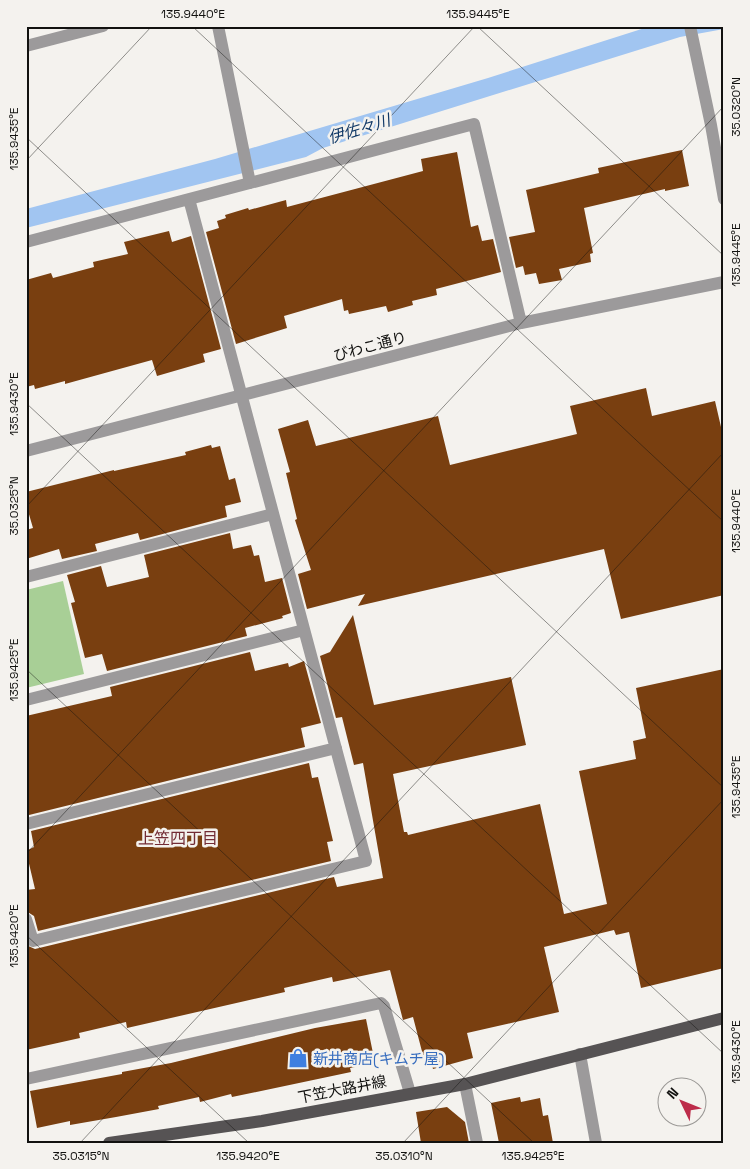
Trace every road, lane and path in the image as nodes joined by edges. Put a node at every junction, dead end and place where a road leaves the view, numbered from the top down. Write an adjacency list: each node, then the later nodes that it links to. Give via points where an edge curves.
1 (103, 26): 4 (street)
2 (218, 26): 5 (street)
3 (691, 32): 7 (street)
4 (26, 46)
5 (249, 179): 6 (street); 10 (street, via 474,124)
6 (189, 199): 8 (street); 11 (street)
7 (724, 199)
8 (26, 242)
9 (724, 282): 10 (street, びわこ通り)
10 (521, 323): 11 (street, びわこ通り)
11 (242, 396): 12 (street, びわこ通り); 13 (street)
12 (26, 451)
13 (273, 514): 14 (street); 15 (street)
14 (26, 577)
15 (304, 630): 16 (street); 17 (street)
16 (26, 700)
17 (336, 748): 18 (street); 19 (street, via 366,861 33,941)
18 (26, 824)
19 (26, 919)
20 (724, 1018): 21 (main road, 下笠大路井線)
21 (580, 1054): 23 (main road, 下笠大路井線); 27 (street)
22 (26, 1079): 24 (street, via 381,1003)
23 (465, 1084): 24 (main road, 下笠大路井線); 26 (street)
24 (410, 1093): 25 (main road, 下笠大路井線, via 262,1121)
25 (109, 1143)
26 (477, 1143)
27 (596, 1143)

